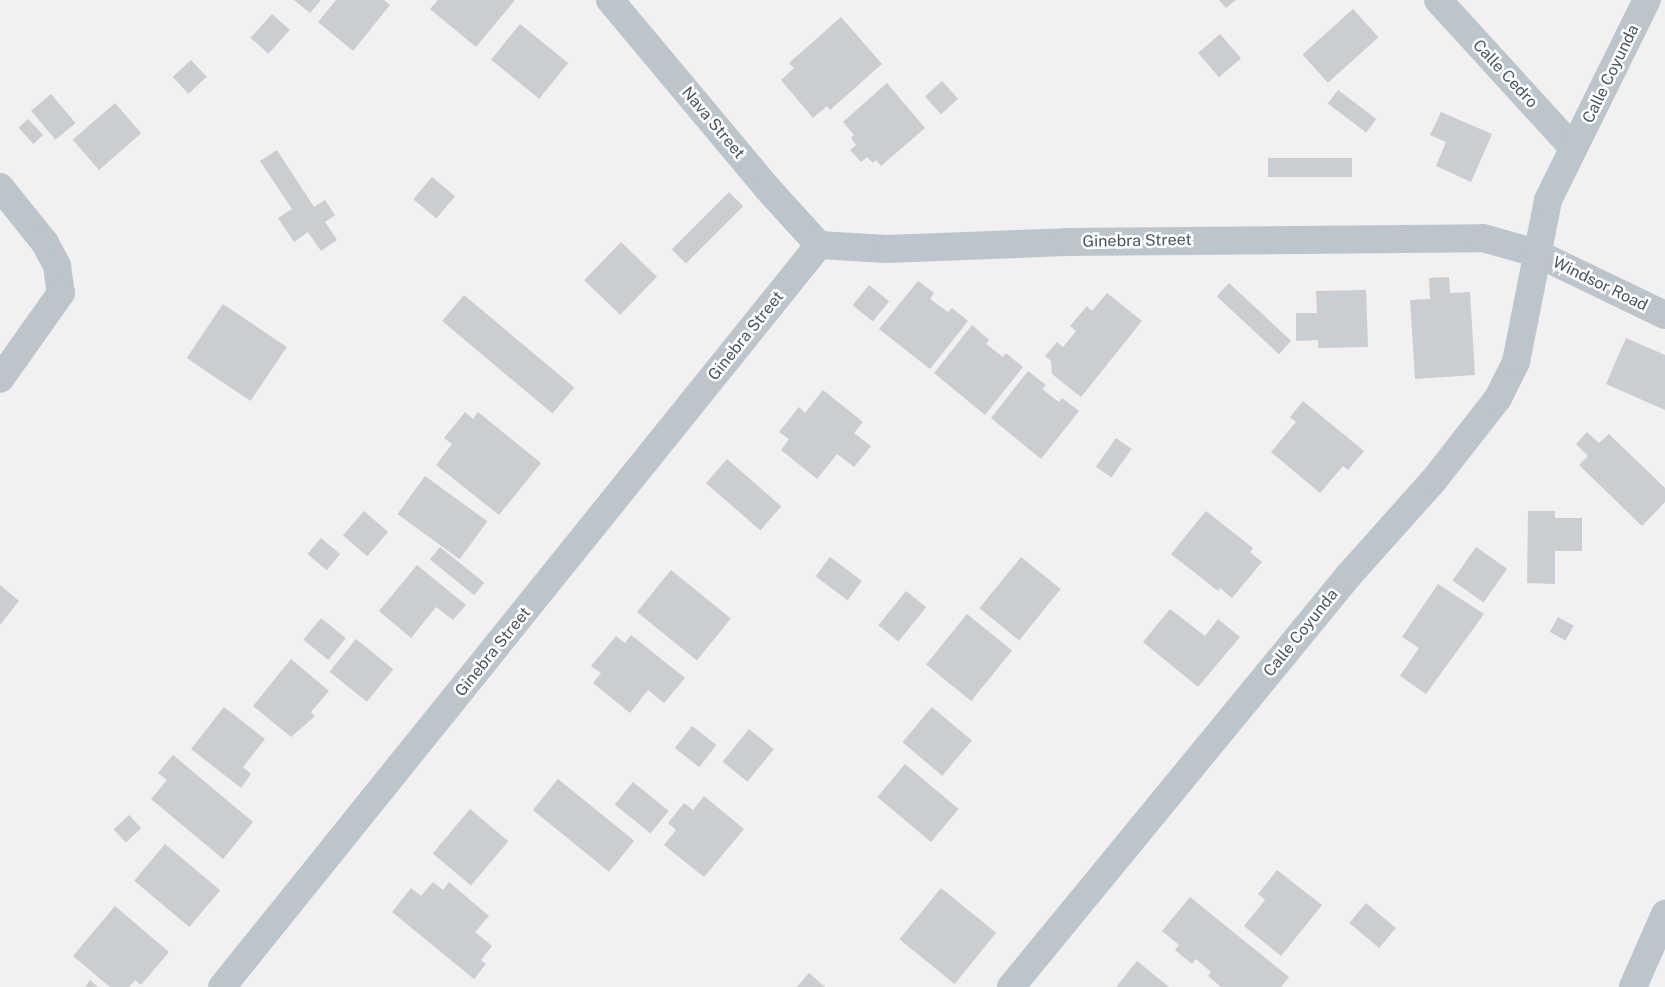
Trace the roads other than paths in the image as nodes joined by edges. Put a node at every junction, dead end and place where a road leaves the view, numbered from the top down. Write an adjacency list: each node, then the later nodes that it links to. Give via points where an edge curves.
1 (610, 0): 6 (street, Nava Street)
2 (1438, 0): 4 (street, Calle Cedro)
3 (1647, 0): 4 (street, Calle Coyunda)
4 (1573, 148): 7 (street, Calle Coyunda, via 1548,200)
5 (0, 187): 9 (street, via 45,243 58,266 61,293)
6 (819, 245): 7 (street, Ginebra Street, via 887,248 1430,237 1483,238); 11 (street, Ginebra Street)
7 (1536, 253): 8 (street, Windsor Road); 12 (street, Calle Coyunda, via 1516,362 1498,398 1434,480 1349,575)
8 (1665, 315)
9 (0, 379)
10 (1665, 914): 13 (street)
11 (222, 987)
12 (1011, 987)
13 (1632, 987)

